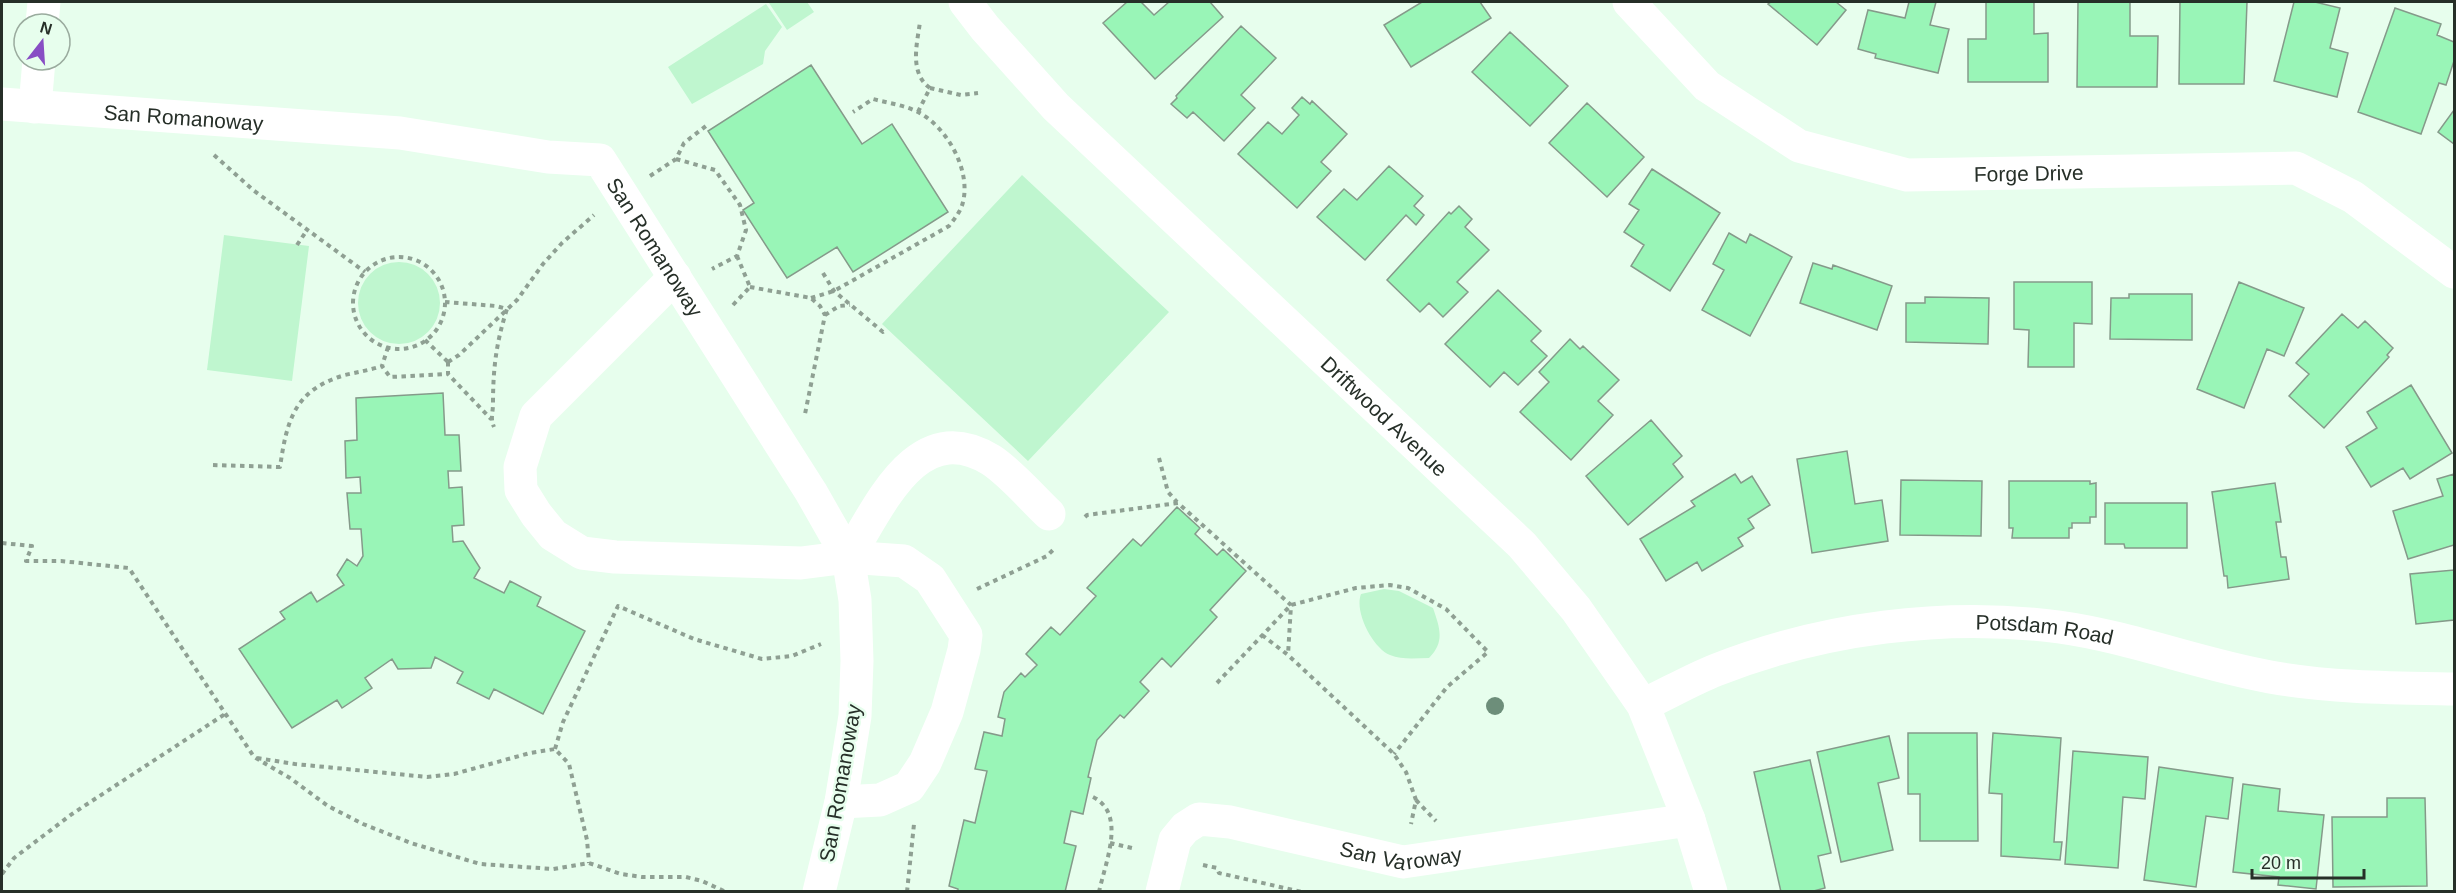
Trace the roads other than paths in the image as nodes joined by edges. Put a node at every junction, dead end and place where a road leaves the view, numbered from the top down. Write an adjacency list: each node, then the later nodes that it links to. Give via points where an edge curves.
1 (965, 2): 11 (street, Driftwood Avenue, via 1056,107 1521,545 1576,609)
2 (1629, 2): 6 (street, Forge Drive, via 1707,86 1799,146 1907,175 2296,168 2353,197)
3 (38, 72): 5 (street)
4 (2, 104): 5 (street, San Romanoway)
5 (35, 107): 7 (street, San Romanoway, via 400,133 548,157 600,160)
6 (2454, 272)
7 (675, 277): 9 (street, San Romanoway); 9 (street, via 536,416 520,467 521,490 554,536 582,553 801,563)
8 (1064, 518): 9 (street, via 992,461 967,448 944,448 922,455 902,471)
9 (848, 557): 12 (street, San Romanoway, via 855,600 856,683 855,716); 12 (street, via 904,561 930,579 962,627 966,642 947,712 918,776 909,787 880,800)
10 (2454, 688): 11 (street, Potsdam Road, via 2364,688 2270,677 2115,636 2022,622 1983,622 1888,627 1839,635 1716,671)
11 (1643, 705): 13 (street, Driftwood Avenue)
12 (841, 802): 14 (street, San Romanoway)
13 (1689, 820): 15 (street, San Varoway, via 1403,862 1230,822 1199,819 1175,840); 16 (street, Driftwood Avenue)
14 (819, 891)
15 (1162, 891)
16 (1711, 891)

